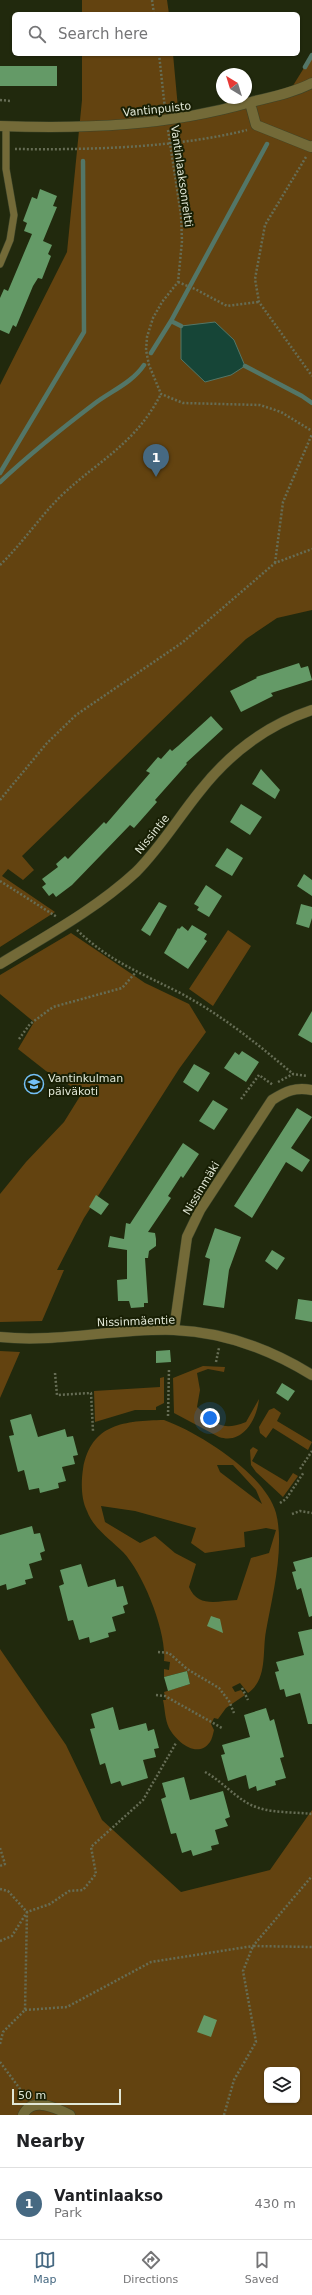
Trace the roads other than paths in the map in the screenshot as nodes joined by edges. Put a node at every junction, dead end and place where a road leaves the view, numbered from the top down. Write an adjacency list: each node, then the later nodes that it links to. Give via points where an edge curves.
1 (312, 83): 2 (street, Vantinpuisto)
2 (252, 102)
3 (246, 104): 5 (street, Vantinpuisto, via 203,116 167,122 85,127)
4 (250, 104): 6 (street, via 256,125)
5 (3, 126): 7 (lane, via 6,169 14,214 10,240)
6 (311, 146)
7 (0, 264)
8 (312, 710): 9 (street, Nissintie, via 278,724 226,762 199,791 150,857 104,898)
9 (0, 964)
10 (312, 1090): 11 (street, Nissinmäki, via 299,1088 272,1100 200,1210 187,1237)
11 (174, 1330): 12 (street, Nissinmäentie); 13 (street, Nissinmäentie, via 240,1341 267,1351)
12 (0, 1337)
13 (312, 1375)
14 (23, 2115): 15 (street, via 32,2106 42,2104)
15 (70, 2115)

